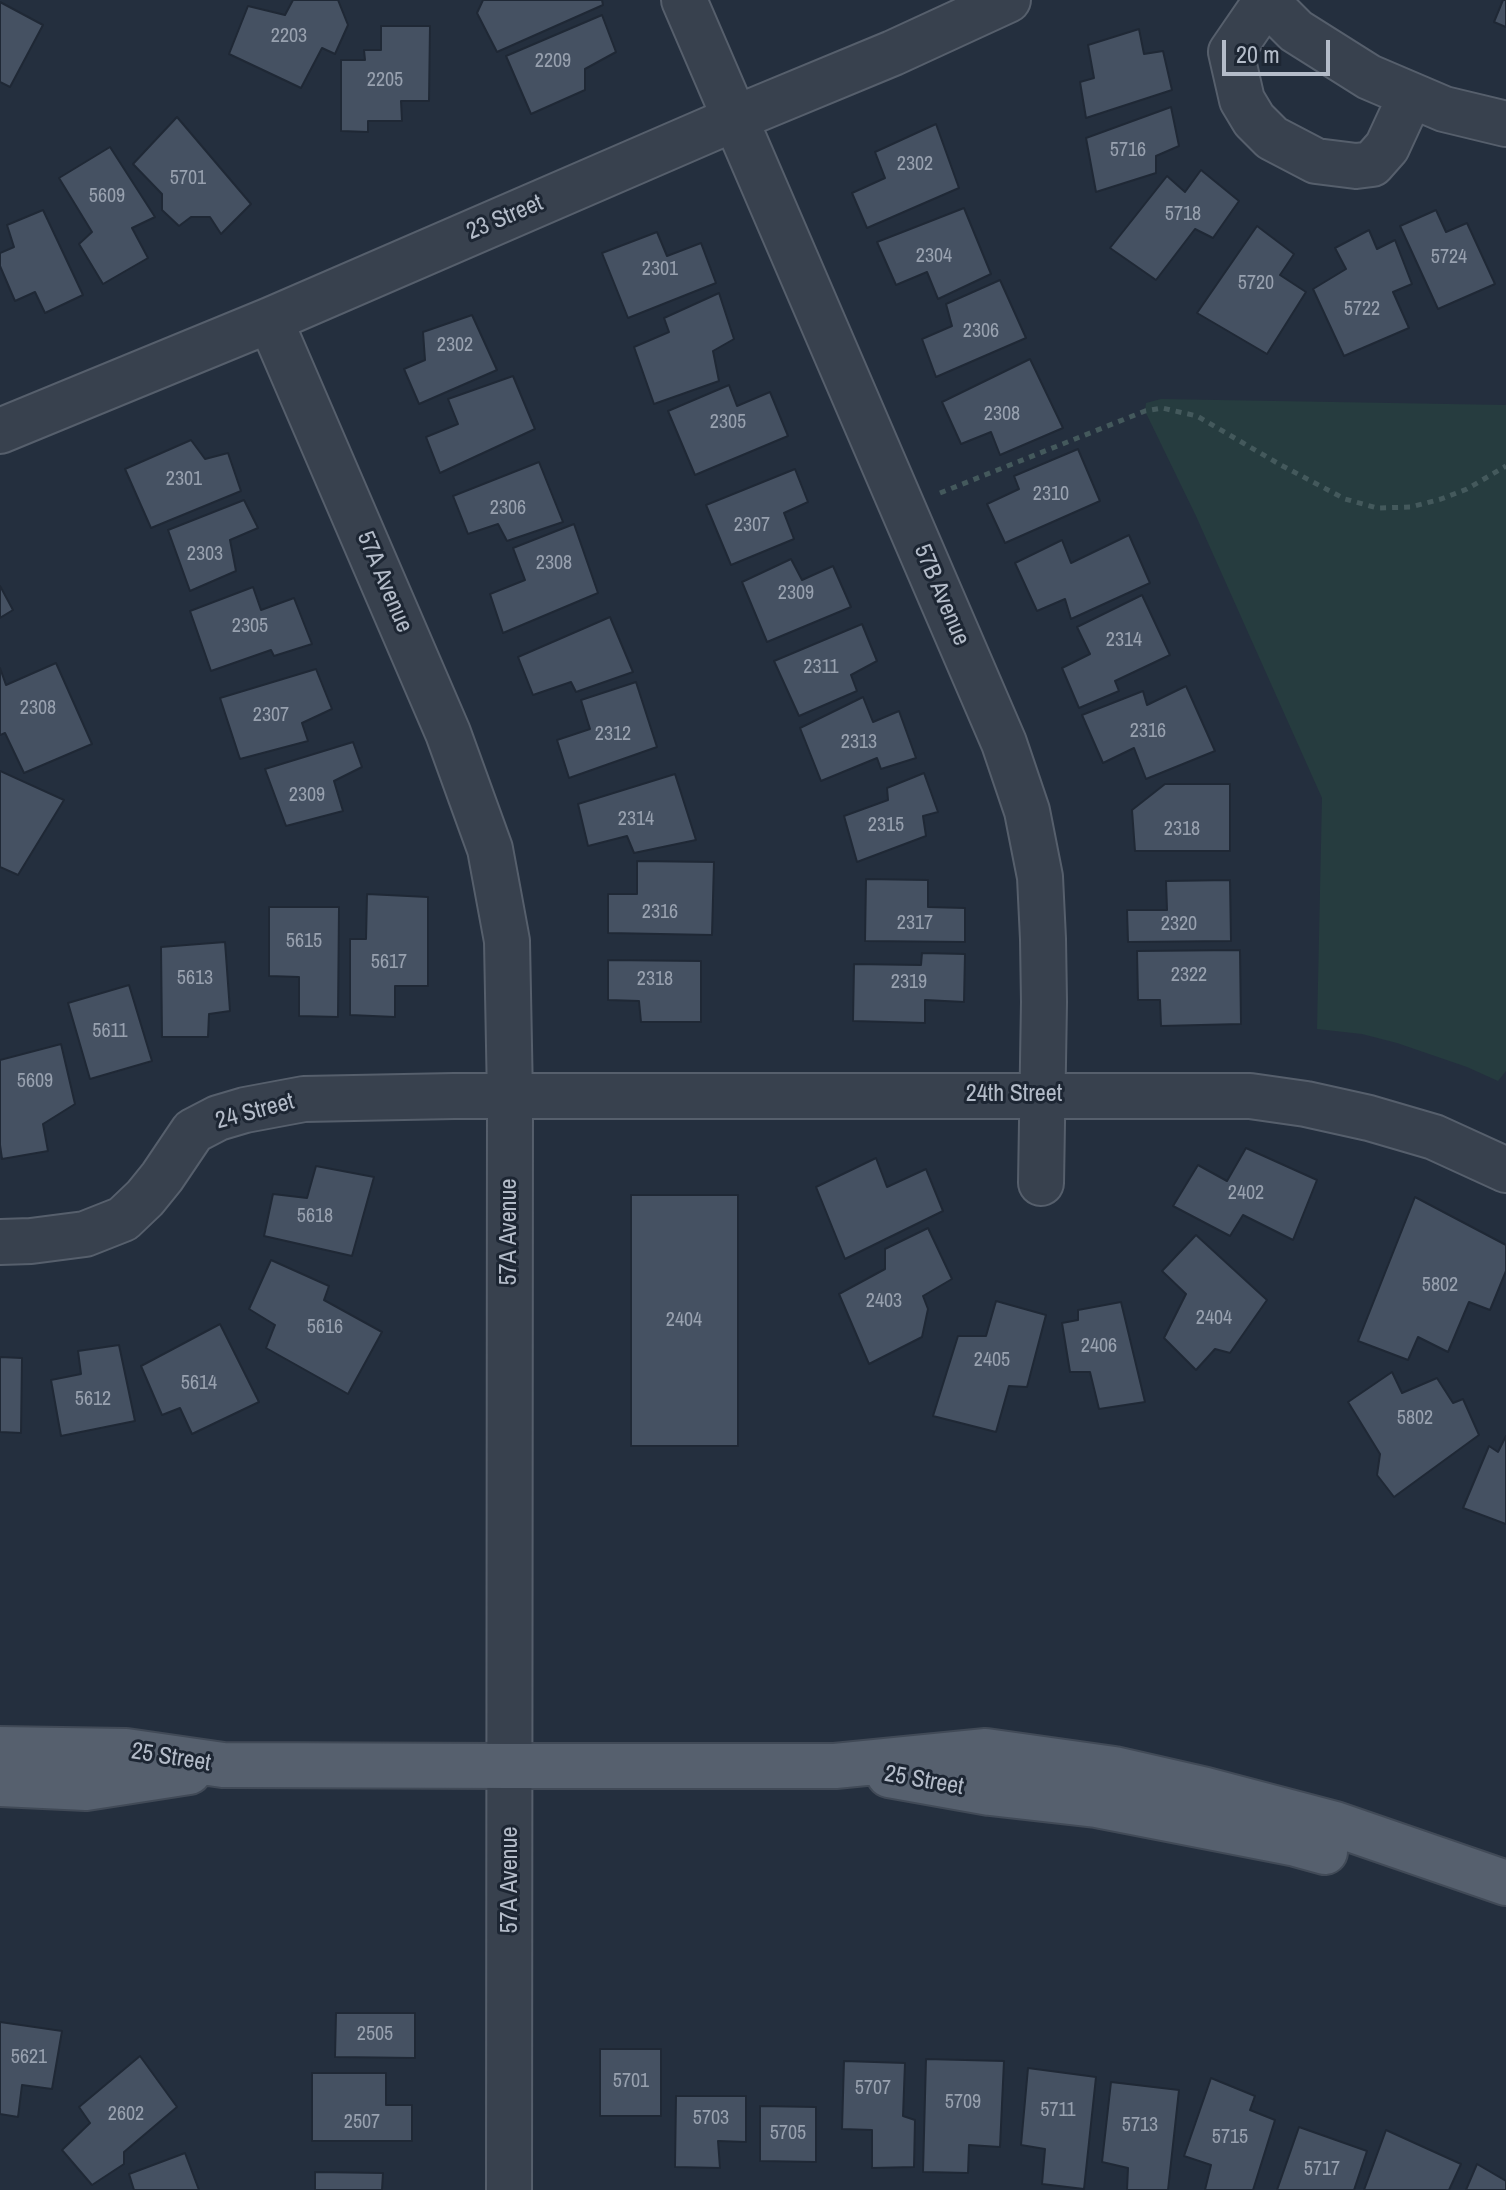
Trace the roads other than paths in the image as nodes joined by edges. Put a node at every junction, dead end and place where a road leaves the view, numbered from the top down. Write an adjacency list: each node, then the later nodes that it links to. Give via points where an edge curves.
1 (684, 0): 5 (street, 57B Avenue)
2 (1008, 0): 5 (street, 23 Street)
3 (1265, 1): 4 (street, via 1328,53); 4 (street, via 1231,52 1242,100 1272,138 1316,161 1372,164 1387,147)
4 (1411, 95): 6 (street)
5 (736, 118): 7 (street, 23 Street); 9 (street, 57B Avenue, via 1004,743 1027,811 1040,877)
6 (1506, 124)
7 (270, 320): 8 (street, 23 Street); 10 (street, 57A Avenue, via 448,733 490,849 507,941)
8 (0, 431)
9 (1041, 1095): 10 (street, 24th Street); 11 (street, 24th Street, via 1250,1096 1306,1104 1434,1137); 12 (street, 57B Avenue)
10 (510, 1098): 13 (street, 24 Street, via 304,1099 245,1110 193,1131 145,1198 123,1219 85,1234); 16 (street, 57A Avenue)
11 (1506, 1170)
12 (1041, 1183)
13 (0, 1242)
14 (0, 1749): 15 (main road, 25 Street, via 126,1751)
15 (223, 1765): 16 (main road); 18 (main road, 25 Street, via 86,1788)
16 (511, 1766): 17 (main road); 21 (street, 57A Avenue)
17 (835, 1766): 19 (main road, 25 Street, via 986,1751 1114,1769 1335,1824); 20 (main road, 25 Street, via 1096,1805 1296,1844 1408,1875)
18 (0, 1784)
19 (1506, 1883)
20 (1506, 1910)
21 (509, 2190)

